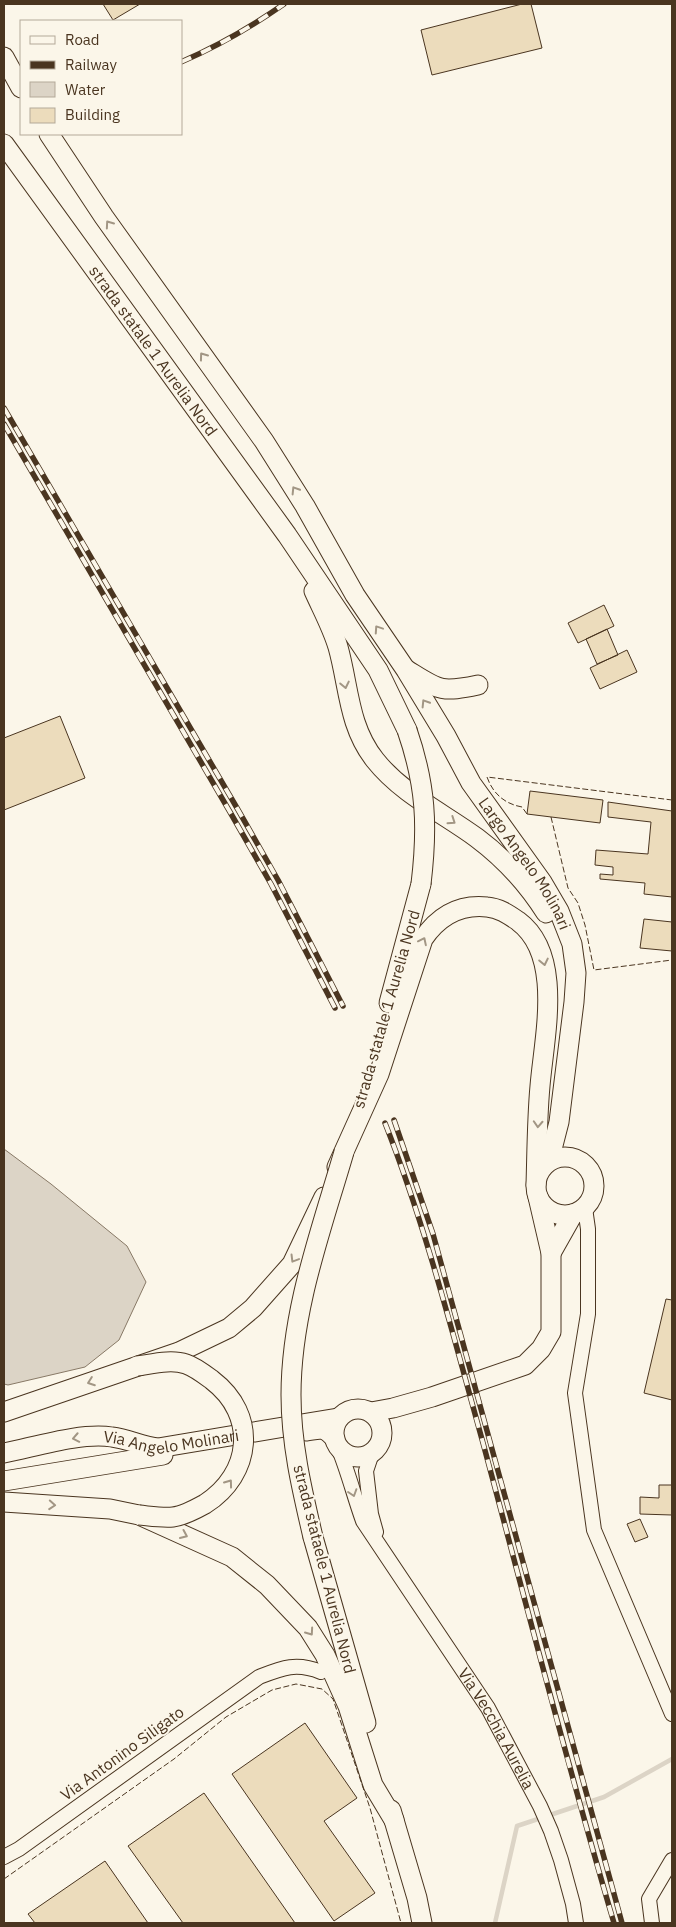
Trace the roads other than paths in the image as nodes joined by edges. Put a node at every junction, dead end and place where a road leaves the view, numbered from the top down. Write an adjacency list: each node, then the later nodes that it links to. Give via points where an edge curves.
1 (4, 57): 2 (main road)
2 (20, 86)
3 (50, 135): 6 (main road, Largo Angelo Molinari, one-way to 3, via 355,595 264,441 104,217)
4 (4, 144): 5 (main road, strada statale 1 Aurelia Nord)
5 (302, 557): 8 (main road, one-way to 8, via 312,589 338,647 359,736 393,780 478,839 512,868 532,891 548,915 562,946); 10 (main road, strada statale 1 Aurelia Nord, bridge, via 378,670 416,756 426,813 421,884)
6 (406, 670): 7 (main road, via 435,688 452,690); 8 (main road, Largo Angelo Molinari, one-way to 6, via 576,973 572,944 559,911 542,882 471,784)
7 (478, 684)
8 (574, 1002): 9 (main road)
9 (559, 1122): 12 (main road); 13 (main road)
10 (351, 1134): 11 (main road); 14 (main road, one-way to 14, via 379,1074 423,939 433,925 457,910 496,909 528,930 538,944 546,975)
11 (344, 1152): 17 (main road, one-way to 17, bridge, via 292,1264 253,1308 229,1328 179,1352); 32 (main road, strada stataele 1 Aurelia Nord, bridge, via 303,1293 294,1346 293,1438 313,1537)
12 (579, 1160): 13 (main road, via 559,1157); 15 (main road, via 587,1166 595,1182 591,1200)
13 (549, 1161): 14 (main road, via 538,1176)
14 (537, 1191): 15 (main road, via 548,1210 556,1214); 16 (main road)
15 (579, 1211): 16 (main road); 31 (street, via 588,1229 588,1314 575,1393 594,1530)
16 (551, 1253): 18 (main road, via 551,1332 541,1349 525,1366)
17 (137, 1366): 19 (main road, one-way to 19); 28 (main road, one-way to 17, bridge, via 174,1517 198,1508 220,1494 240,1462 244,1441 240,1416 231,1400 203,1373 186,1364 168,1362)
18 (432, 1397): 20 (main road); 22 (main road)
19 (4, 1412)
20 (371, 1412): 21 (main road, via 350,1410); 22 (main road, via 381,1424)
21 (338, 1418): 23 (main road, via 334,1432); 24 (main road, Via Angelo Molinari, one-way to 24, via 158,1448 112,1437 83,1437)
22 (382, 1432): 25 (main road, via 378,1447)
23 (336, 1443): 25 (main road, via 344,1452 358,1457); 26 (main road, Via Angelo Molinari, via 322,1428); 29 (street, Via Vecchia Aurelia, one-way to 29, via 363,1521)
24 (4, 1453)
25 (372, 1453): 29 (street, Via Vecchia Aurelia, via 366,1471 368,1493 375,1530)
26 (4, 1481)
27 (4, 1502): 28 (main road, one-way to 28, via 110,1509)
28 (139, 1515): 32 (main road, one-way to 32, via 232,1557 267,1585 308,1628 325,1655 348,1706 373,1785)
29 (383, 1549): 36 (street, Via Vecchia Aurelia, via 488,1708 540,1806 562,1860)
30 (321, 1672): 33 (street, Via Antonino Siligato, via 288,1666 259,1676)
31 (672, 1714)
32 (394, 1820): 35 (main road, strada stataele 1 Aurelia Nord)
33 (4, 1857)
34 (672, 1860): 37 (street, via 649,1899)
35 (422, 1923)
36 (576, 1923)
37 (652, 1923)

